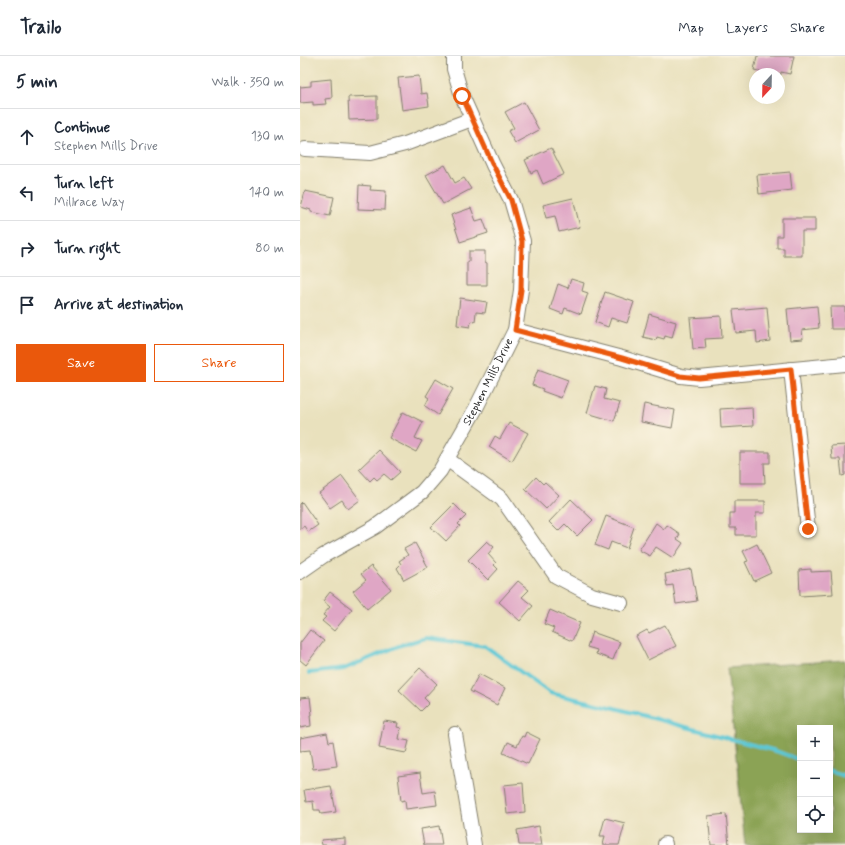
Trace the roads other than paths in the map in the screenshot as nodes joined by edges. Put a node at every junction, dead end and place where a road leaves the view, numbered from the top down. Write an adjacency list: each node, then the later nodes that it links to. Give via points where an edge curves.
1 (454, 56): 2 (street, Stephen Mills Drive, via 454,69)
2 (472, 119): 3 (street, via 405,144 370,153); 4 (street, Stephen Mills Drive, via 511,200 522,241 521,290)
3 (305, 149)
4 (515, 330): 6 (street, via 680,376 699,378); 7 (street, Stephen Mills Drive)
5 (845, 364): 6 (street)
6 (791, 369): 8 (street)
7 (447, 459): 9 (street, Stephen Mills Drive, via 422,492 376,526); 10 (street, via 502,499 556,576 592,595)
8 (808, 529)
9 (300, 572)
10 (621, 603)
11 (455, 734): 12 (street)
12 (474, 845)

